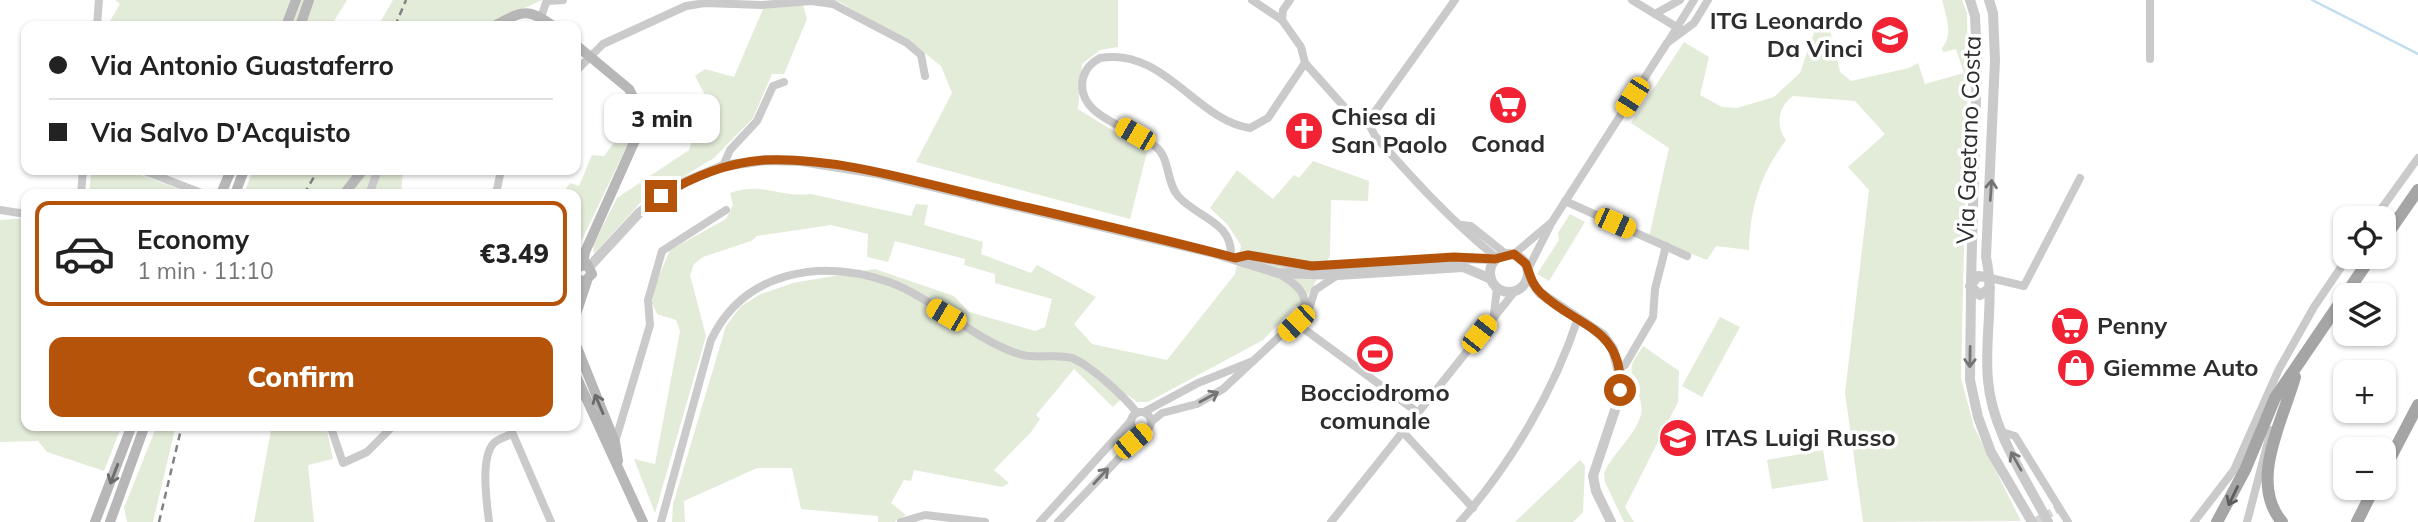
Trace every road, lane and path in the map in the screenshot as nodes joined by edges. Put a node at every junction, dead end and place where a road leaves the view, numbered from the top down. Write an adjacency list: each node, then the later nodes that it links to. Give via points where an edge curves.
1 (99, 0): 19 (street)
2 (296, 0): 20 (main road)
3 (309, 0): 21 (main road)
4 (563, 0): 15 (street)
5 (1252, 0): 18 (street)
6 (1290, 0): 18 (street)
7 (1454, 0): 32 (street, via 1374,113)
8 (1632, 0): 16 (street)
9 (1680, 0): 16 (street)
10 (1694, 0): 24 (street)
11 (1709, 0): 24 (street, via 1694,23)
12 (1970, 0): 60 (street, Via Gaetano Costa, via 1977,60)
13 (1989, 0): 59 (street, Via Gaetano Costa, one-way to 13, via 1986,257 1995,60)
14 (2150, 0): 27 (street)
15 (547, 1): 17 (street)
16 (1655, 14): 24 (street)
17 (541, 17): 22 (main road, via 524,12); 23 (main road)
18 (1282, 20): 28 (street)
19 (97, 21)
20 (288, 21)
21 (302, 21)
22 (505, 21)
23 (546, 21)
24 (1680, 29): 39 (street)
25 (581, 49): 26 (main road)
26 (589, 55): 29 (street); 30 (street, via 603,44 695,4 823,2 843,8 918,51 925,61); 50 (main road, via 629,89 641,113 636,138 585,252)
27 (2150, 59)
28 (1306, 63): 32 (street, via 1355,119); 49 (street, via 1268,118 1250,128 1232,123 1141,61 1100,58 1084,73 1082,90 1089,106 1159,149 1177,194 1218,225 1230,241)
29 (581, 65)
30 (925, 76)
31 (785, 82): 34 (street, via 774,86 757,121 730,150)
32 (1370, 126): 47 (street, via 1420,187)
33 (2418, 158): 40 (street)
34 (723, 166): 49 (street, via 766,160 876,173); 50 (street, via 661,196)
35 (155, 175): 37 (street)
36 (2080, 178): 59 (street, via 2024,286)
37 (191, 189)
38 (2418, 190): 45 (main road)
39 (1566, 201): 44 (street); 46 (street)
40 (2383, 206)
41 (0, 210): 43 (street)
42 (726, 210): 89 (street, via 662,251 648,300 650,325)
43 (21, 213)
44 (1552, 222): 47 (street); 54 (street)
45 (2396, 222)
46 (1665, 246): 48 (street); 72 (street, via 1653,317)
47 (1503, 256): 53 (street); 54 (street, via 1523,260); 57 (street, via 1490,268)
48 (1687, 256)
49 (1233, 258): 53 (street, via 1248,255); 55 (street)
50 (583, 266): 58 (main road, via 592,274)
51 (2340, 269): 110 (street, via 2279,369 2234,470)
52 (2362, 269): 73 (main road)
53 (1312, 271): 55 (street); 56 (street); 62 (street); 65 (street)
54 (1528, 272): 63 (street); 64 (street)
55 (1278, 273): 65 (street)
56 (1338, 275): 57 (street, via 1454,266); 62 (street)
57 (1490, 278): 61 (street)
58 (581, 279)
59 (1991, 282): 60 (street, via 1976,277); 60 (street, via 1980,295); 88 (street, Via Gaetano Costa, via 1988,380)
60 (1971, 286): 107 (street, Via Gaetano Costa, one-way to 107, via 1970,380 1978,417 1990,452)
61 (1497, 288): 63 (street); 67 (street)
62 (1315, 290): 66 (street)
63 (1517, 290): 64 (street); 67 (street)
64 (1541, 293): 68 (street)
65 (1306, 296): 66 (street)
66 (1305, 314): 69 (street)
67 (1494, 314): 77 (street)
68 (1578, 318): 72 (street, via 1609,341); 93 (street, via 1556,376 1496,478)
69 (1296, 323): 71 (street); 77 (street)
70 (581, 357): 89 (main road, one-way to 70)
71 (1259, 359): 76 (street); 79 (street, one-way to 71, via 1162,413 1197,404 1223,389)
72 (1619, 369): 106 (street, via 1619,397 1593,476)
73 (2297, 370): 111 (main road, one-way to 111, via 2275,398); 112 (street, via 2266,444); 113 (main road, via 2270,460 2269,495)
74 (581, 388): 91 (main road)
75 (2418, 405): 90 (main road)
76 (1140, 412): 78 (street); 79 (street); 99 (street, via 1071,358 1020,355 889,283 842,273 796,274 766,281 742,296 722,317 711,340)
77 (1417, 412): 86 (street)
78 (1131, 421): 87 (street, via 1134,429); 102 (street)
79 (1152, 422): 87 (street)
80 (130, 431): 94 (main road, one-way to 94)
81 (143, 431): 95 (main road)
82 (332, 431): 83 (street, via 343,463 367,452)
83 (388, 431)
84 (509, 431): 96 (street, via 489,452 485,487)
85 (510, 431): 97 (street)
86 (1402, 431): 93 (street); 104 (street)
87 (1144, 432): 103 (street, one-way to 87)
88 (2002, 432): 108 (street, Via Gaetano Costa, one-way to 88); 109 (street, via 2015,436)
89 (615, 442): 91 (main road)
90 (2396, 447)
91 (618, 463): 98 (main road)
92 (2368, 500): 114 (main road)
93 (1473, 508): 105 (street)
94 (95, 522)
95 (110, 522)
96 (489, 522)
97 (551, 522)
98 (643, 522)
99 (662, 522)
100 (901, 522): 101 (street, via 925,515)
101 (985, 522)
102 (1040, 522)
103 (1058, 522)
104 (1331, 522)
105 (1460, 522)
106 (1611, 522)
107 (2032, 522)
108 (2048, 522)
109 (2068, 522)
110 (2194, 522)
111 (2217, 522)
112 (2247, 522)
113 (2282, 522)
114 (2357, 522)

